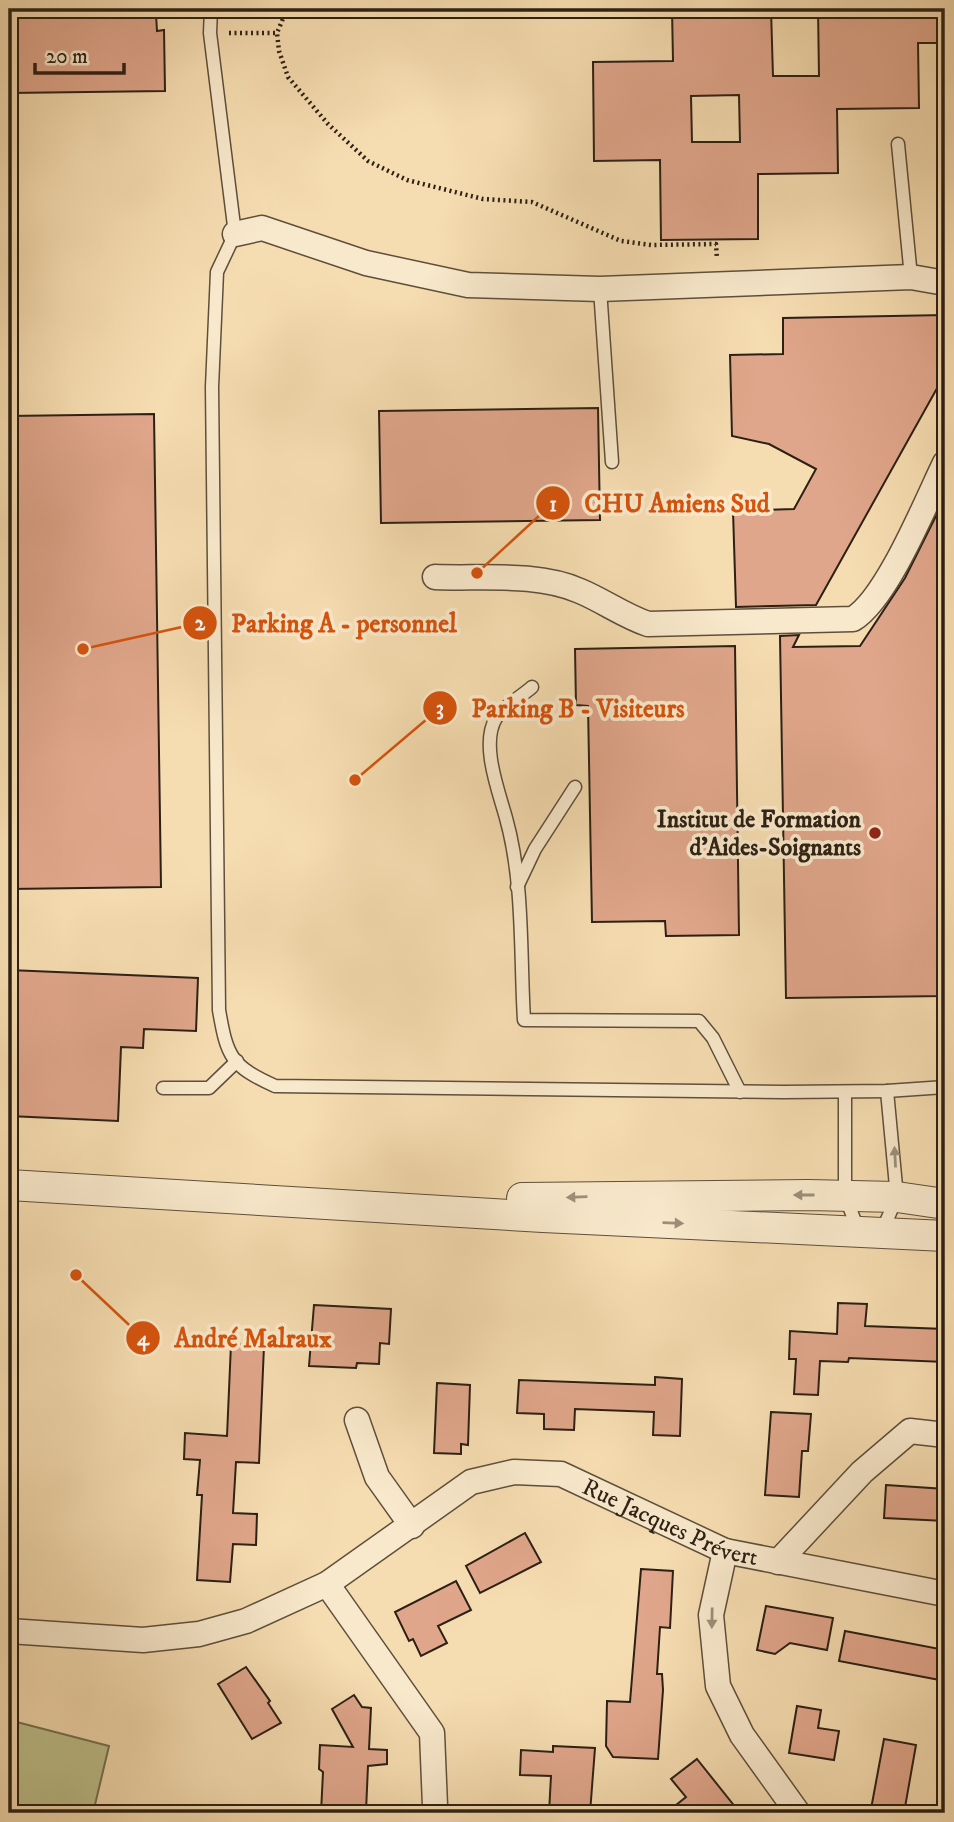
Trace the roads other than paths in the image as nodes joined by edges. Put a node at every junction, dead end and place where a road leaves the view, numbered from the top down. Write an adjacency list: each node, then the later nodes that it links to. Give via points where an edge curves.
1 (211, 9): 3 (lane, via 210,33)
2 (898, 144): 4 (lane)
3 (235, 234): 6 (street, via 262,228 366,264 468,285); 13 (lane, via 217,272 212,387 219,1010 225,1043)
4 (911, 277): 5 (street); 6 (street)
5 (945, 283)
6 (600, 289): 7 (lane)
7 (612, 462)
8 (945, 463): 9 (street, via 896,562 864,612 853,619 648,624 579,590 550,582)
9 (435, 577)
10 (532, 687): 12 (lane, via 496,719 491,738 492,774 507,821)
11 (575, 787): 12 (lane)
12 (517, 887): 17 (lane, via 524,1020 699,1021 713,1038)
13 (237, 1061): 15 (lane, via 209,1088); 17 (lane, via 244,1072 275,1086)
14 (945, 1087): 16 (lane)
15 (163, 1088)
16 (887, 1091): 18 (lane); 21 (lane, one-way to 16)
17 (740, 1092): 18 (lane)
18 (845, 1092): 20 (lane)
19 (9, 1185): 23 (street)
20 (845, 1196): 21 (street); 23 (street, one-way to 23, via 519,1198); 24 (lane, via 856,1224)
21 (897, 1198): 22 (street); 24 (lane)
22 (945, 1204)
23 (407, 1208): 24 (street, one-way to 24)
24 (883, 1231): 25 (street)
25 (945, 1236)
26 (356, 1420): 28 (street, via 377,1477)
27 (945, 1435): 30 (street, via 910,1431 862,1472)
28 (412, 1526): 29 (street, Rue Jacques Prévert, via 471,1482 514,1472 561,1474); 31 (street, Rue Jacques Prévert)
29 (724, 1551): 30 (street, Rue Jacques Prévert); 35 (street, one-way to 35, via 710,1615 718,1686 742,1735)
30 (778, 1562): 32 (street, Rue Jacques Prévert)
31 (327, 1584): 33 (street, Rue Jacques Prévert, via 246,1620 199,1634 144,1640); 34 (street, via 432,1733)
32 (945, 1594)
33 (9, 1632)
34 (436, 1806)
35 (798, 1813)

